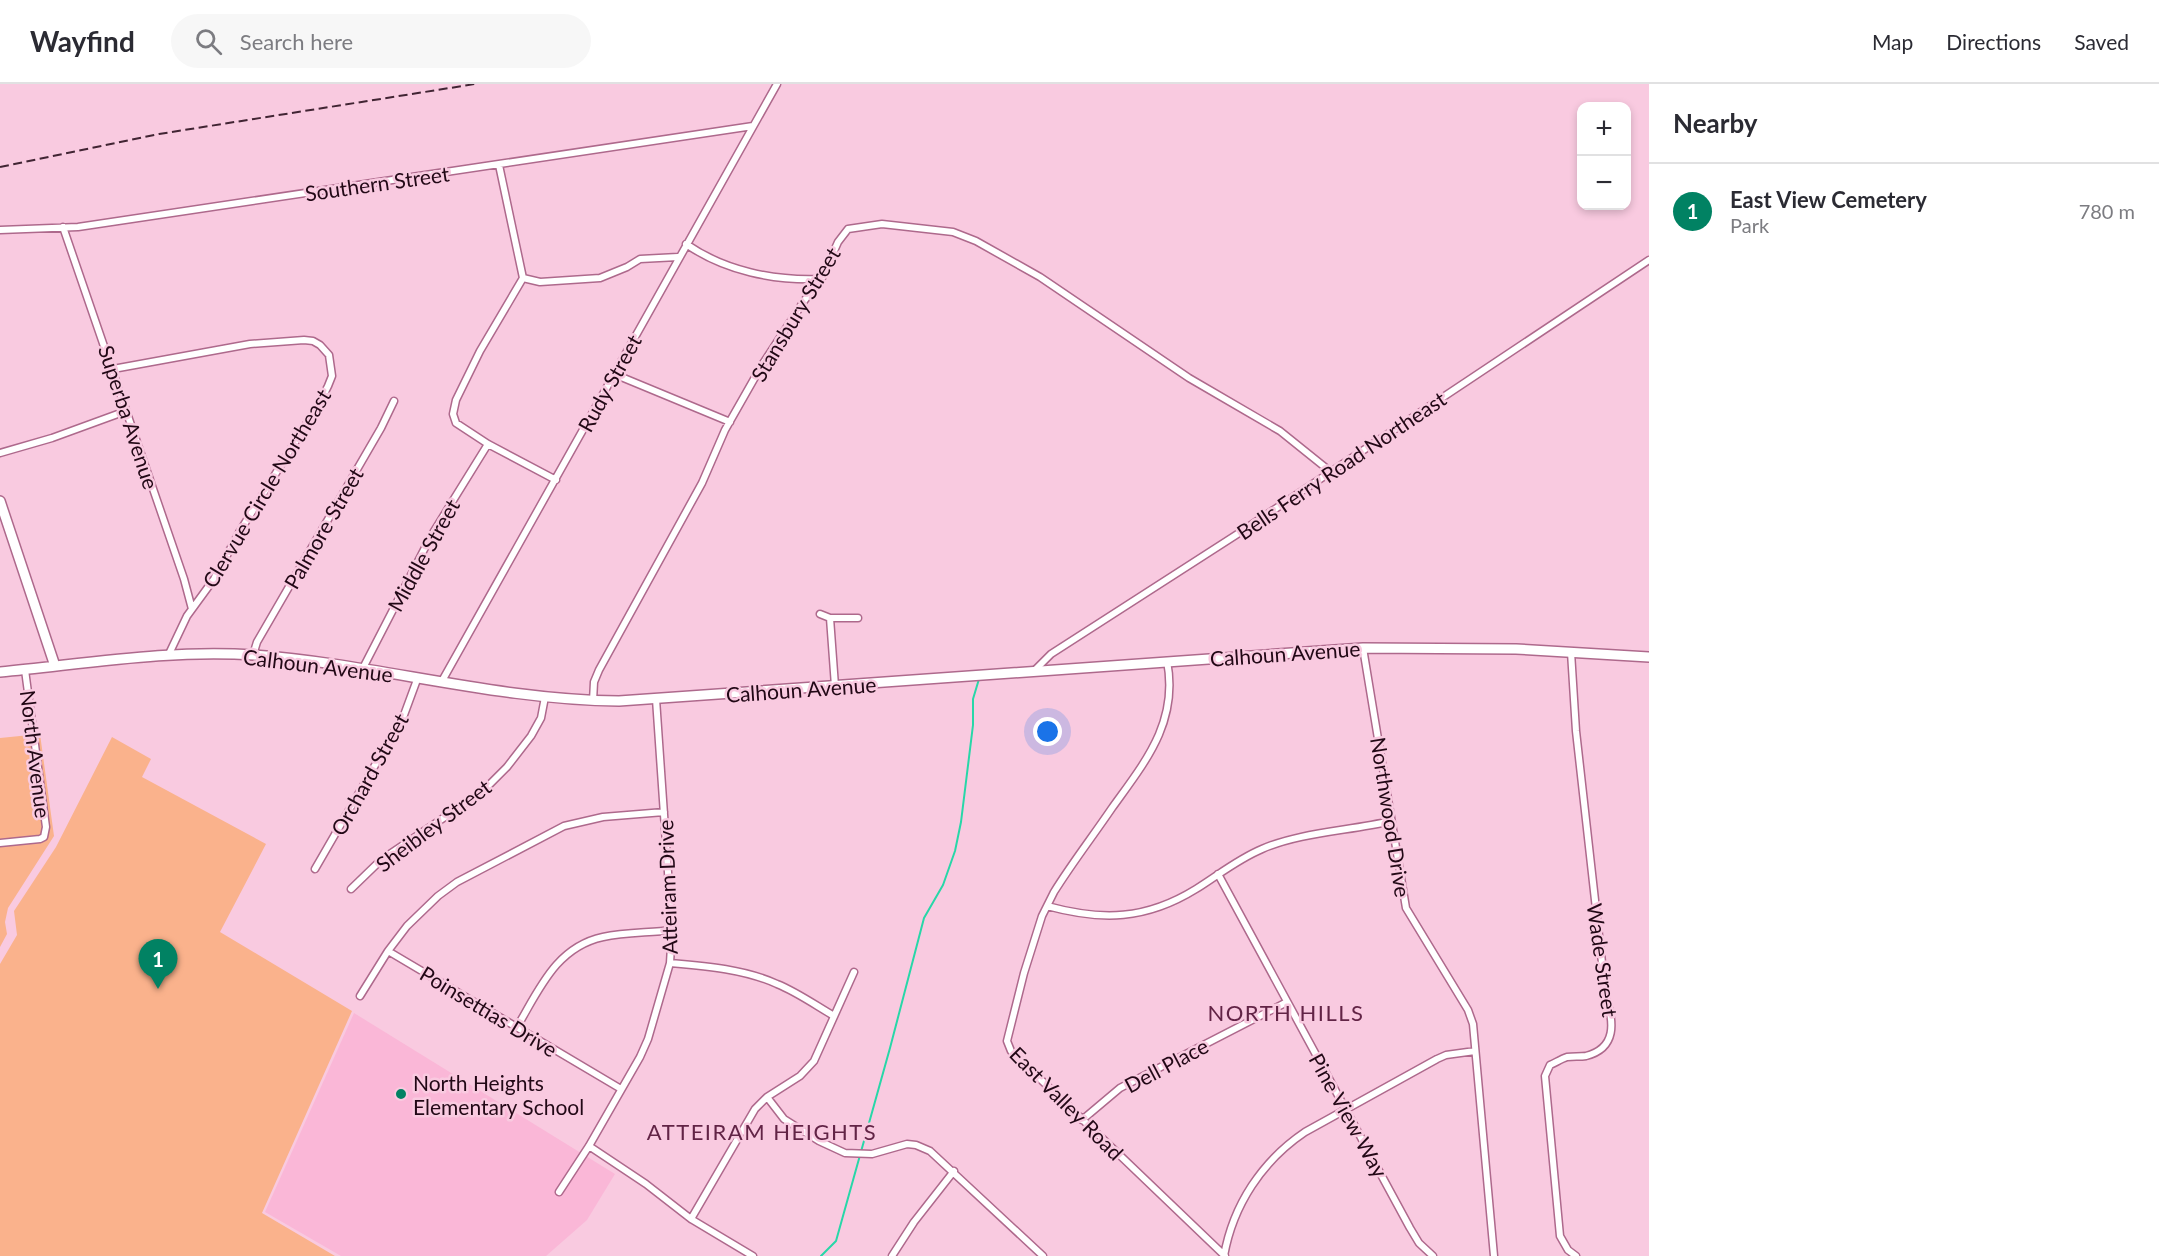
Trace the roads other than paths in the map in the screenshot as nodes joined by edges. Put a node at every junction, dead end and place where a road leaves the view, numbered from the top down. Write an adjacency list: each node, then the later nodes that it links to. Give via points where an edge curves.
1 (777, 84): 2 (street, Rudy Street)
2 (753, 126): 3 (street, Southern Street); 6 (street, Rudy Street)
3 (499, 165): 4 (street, Southern Street); 9 (street)
4 (63, 227): 5 (street, Southern Street); 11 (street, Superba Avenue)
5 (0, 230)
6 (686, 244): 7 (street, Rudy Street); 10 (street, via 700,254 746,271)
7 (678, 258): 9 (street, via 640,259 600,278 540,282); 12 (street, Rudy Street)
8 (1649, 260): 18 (street, Bells Ferry Road Northeast)
9 (524, 278): 16 (street, via 456,400 456,423)
10 (820, 279): 15 (street, Stansbury Street, via 762,365); 18 (street, Stansbury Street, via 849,229 882,224 958,234 1040,277 1189,378 1280,431)
11 (113, 369): 14 (street, Superba Avenue); 21 (street, Clervue Circle Northeast, via 288,340 313,341 329,355 332,375 320,402)
12 (614, 374): 15 (street); 19 (street, Rudy Street)
13 (394, 401): 27 (street, Palmore Street)
14 (126, 411): 17 (street); 21 (street, Superba Avenue)
15 (730, 422): 41 (street, Stansbury Street, via 702,483 599,670)
16 (488, 444): 19 (street); 32 (street, Middle Street, via 432,536)
17 (0, 453)
18 (1331, 472): 34 (street, Bells Ferry Road Northeast, via 1051,654)
19 (556, 480): 37 (street, Rudy Street)
20 (0, 501): 31 (street, North Avenue)
21 (192, 609): 28 (street, Clervue Circle Northeast)
22 (820, 614): 23 (street)
23 (830, 618): 24 (street); 38 (street)
24 (858, 618)
25 (1363, 648): 26 (street, Calhoun Avenue); 30 (street, Calhoun Avenue); 43 (street, Northwood Drive)
26 (1571, 652): 29 (street, Calhoun Avenue); 72 (street, Wade Street, via 1603,976 1612,1018 1611,1034 1597,1052 1550,1065 1545,1076 1560,1236)
27 (253, 655): 28 (street, Calhoun Avenue); 32 (street, Calhoun Avenue)
28 (168, 656): 31 (street, Calhoun Avenue)
29 (1649, 657)
30 (1167, 661): 34 (street, Calhoun Avenue); 48 (street, East Valley Road, via 1166,716 1154,748)
31 (56, 666): 33 (street, Calhoun Avenue)
32 (363, 668): 36 (street, Calhoun Avenue)
33 (25, 670): 35 (street, Calhoun Avenue); 44 (street, North Avenue, via 46,828 44,837)
34 (1033, 671): 38 (street, Calhoun Avenue)
35 (0, 672)
36 (418, 677): 37 (street, Calhoun Avenue); 45 (street, Orchard Street, via 404,715)
37 (442, 681): 39 (street, Calhoun Avenue)
38 (835, 686): 40 (street, Calhoun Avenue)
39 (545, 697): 41 (street, Calhoun Avenue); 47 (street, Sheibley Street, via 541,718 531,736 482,792 381,860)
40 (656, 699): 41 (street, Calhoun Avenue); 42 (street, Atteiram Drive)
41 (593, 700)
42 (664, 812): 49 (street, Atteiram Drive); 50 (street, via 592,819 539,838 438,896)
43 (1391, 821): 46 (street, via 1280,842); 57 (street, Northwood Drive, via 1406,908 1471,1017)
44 (0, 843)
45 (315, 869)
46 (1218, 874): 48 (street, via 1181,898 1129,915 1092,916); 54 (street, Pine View Way)
47 (351, 889)
48 (1047, 906): 61 (street, East Valley Road, via 1024,973 1007,1041 1011,1052)
49 (672, 930): 51 (street, Atteiram Drive); 56 (street, via 604,936 575,948 553,967)
50 (388, 951): 53 (street); 56 (street, Poinsettias Drive)
51 (670, 963): 55 (street, via 762,978); 58 (street, Atteiram Drive, via 648,1039)
52 (854, 972): 55 (street)
53 (360, 996)
54 (1287, 1002): 60 (street, Pine View Way); 61 (street, Dell Place, via 1119,1088)
55 (834, 1016): 59 (street, via 808,1069)
56 (517, 1028): 58 (street, Poinsettias Drive)
57 (1475, 1051): 60 (street, via 1437,1059); 71 (street, Northwood Drive)
58 (621, 1089): 62 (street, Atteiram Drive)
59 (767, 1097): 63 (street, via 784,1119 845,1153 872,1154 916,1145 936,1155); 65 (street, via 748,1119)
60 (1346, 1110): 69 (street, via 1296,1138 1269,1161 1234,1218); 70 (street, Pine View Way, via 1410,1228)
61 (1082, 1120): 69 (street, East Valley Road)
62 (589, 1146): 64 (street, Atteiram Drive); 65 (street)
63 (954, 1171): 67 (street); 68 (street)
64 (559, 1192)
65 (691, 1219): 66 (street)
66 (753, 1256)
67 (892, 1256)
68 (1043, 1256)
69 (1225, 1256)
70 (1433, 1256)
71 (1494, 1256)
72 (1576, 1256)

